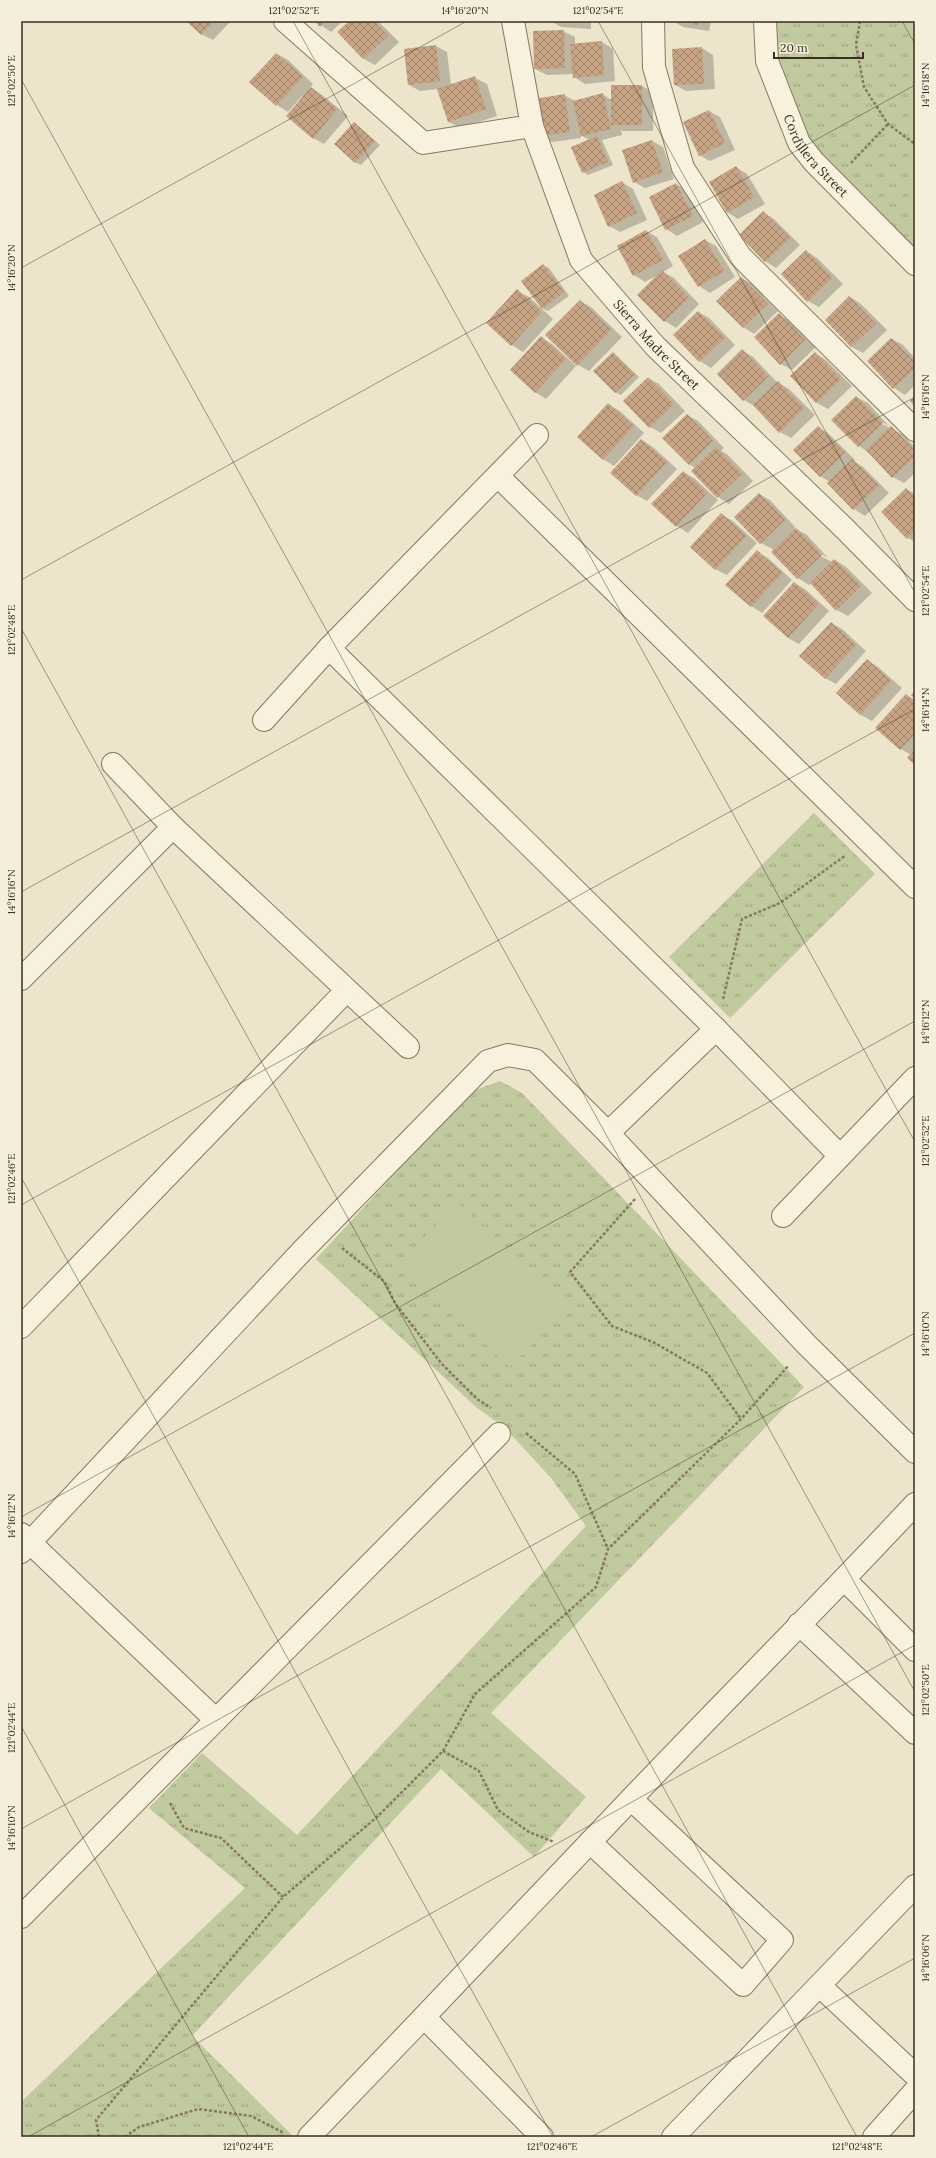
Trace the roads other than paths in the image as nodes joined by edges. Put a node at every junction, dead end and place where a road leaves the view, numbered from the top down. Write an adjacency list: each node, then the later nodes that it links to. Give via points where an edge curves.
1 (285, 21): 5 (street, via 423,143)
2 (513, 21): 5 (street, Sierra Madre Street)
3 (653, 21): 7 (street, via 654,67 683,168 740,256)
4 (765, 21): 6 (street, Cordillera Street, via 767,61 799,143 834,183)
5 (532, 126): 10 (street, Sierra Madre Street, via 581,260 655,346)
6 (915, 264)
7 (915, 430)
8 (537, 435): 9 (street)
9 (498, 476): 11 (street); 15 (street)
10 (915, 600)
11 (329, 648): 12 (street); 18 (street)
12 (264, 720)
13 (113, 764): 14 (street)
14 (173, 827): 16 (street); 17 (street)
15 (915, 888)
16 (21, 979)
17 (346, 991): 19 (street); 24 (street)
18 (716, 1029): 21 (street); 22 (street)
19 (408, 1047)
20 (915, 1078): 22 (street)
21 (608, 1133): 26 (street, via 807,1345); 28 (street, via 535,1060 508,1055 488,1061)
22 (840, 1156): 23 (street)
23 (783, 1216)
24 (21, 1327)
25 (499, 1434): 32 (street)
26 (915, 1452)
27 (915, 1504): 29 (street)
28 (24, 1543): 32 (street)
29 (845, 1580): 30 (street); 31 (street)
30 (799, 1624): 33 (street); 34 (street)
31 (915, 1650)
32 (216, 1720): 37 (street)
33 (915, 1733)
34 (631, 1799): 35 (street); 35 (street, via 782,1940 743,1985)
35 (585, 1848): 39 (street)
36 (915, 1886): 38 (street)
37 (21, 1917)
38 (820, 1986): 40 (street); 44 (street)
39 (425, 2018): 42 (street); 43 (street)
40 (915, 2075)
41 (915, 2091): 45 (street)
42 (309, 2137)
43 (542, 2137)
44 (673, 2137)
45 (874, 2137)

